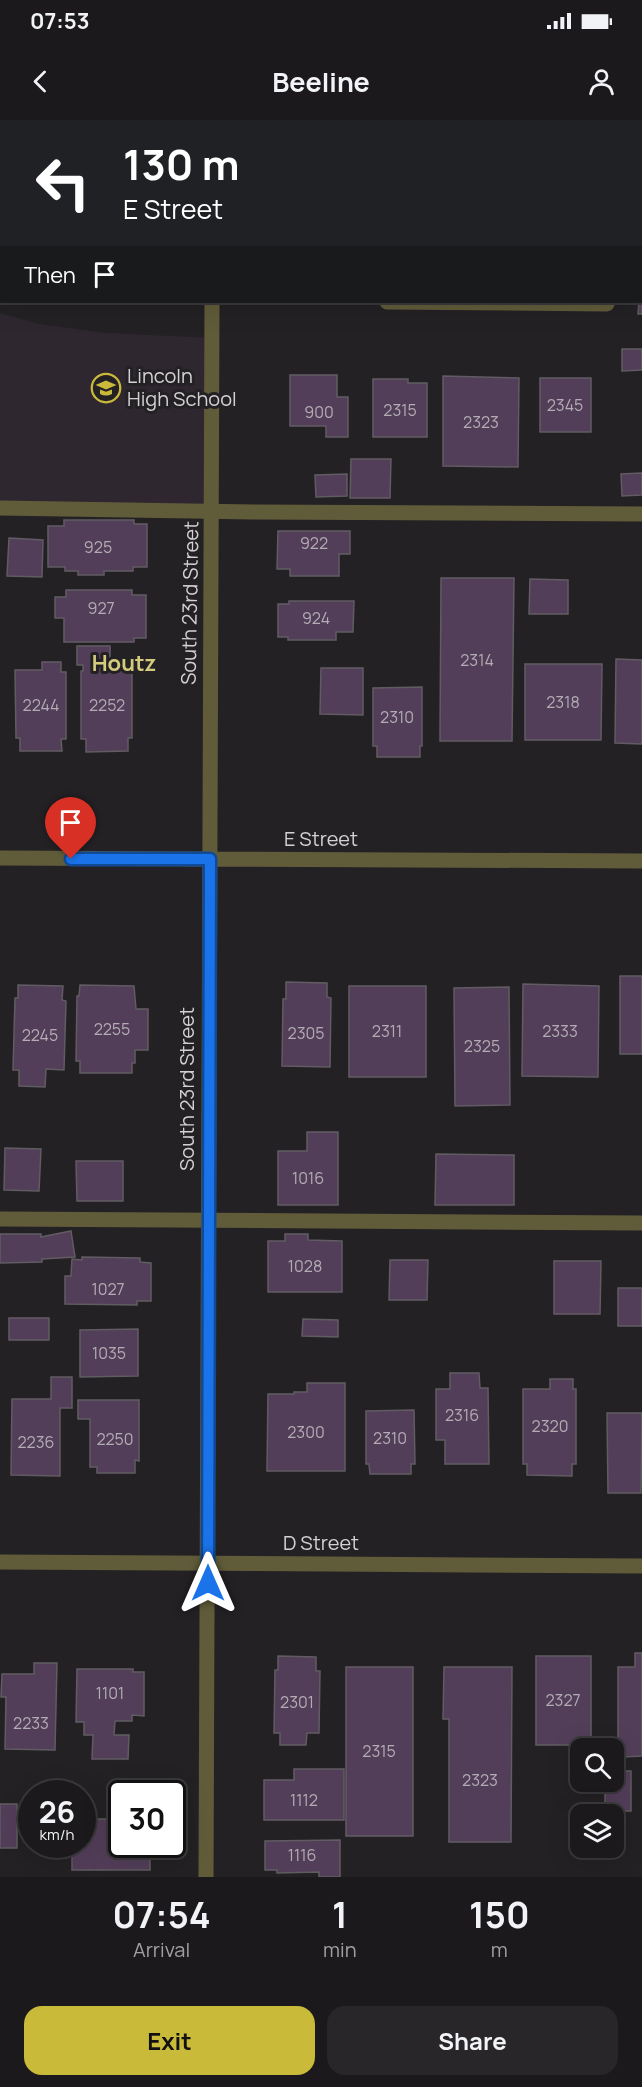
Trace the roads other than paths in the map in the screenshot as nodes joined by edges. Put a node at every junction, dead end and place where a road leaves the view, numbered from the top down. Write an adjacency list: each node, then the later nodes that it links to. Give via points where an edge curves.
1 (212, 303): 5 (street, South 23rd Street)
2 (497, 303): 3 (street)
3 (607, 304)
4 (0, 508): 5 (street)
5 (212, 511): 6 (street); 8 (street, South 23rd Street)
6 (642, 514)
7 (0, 858): 8 (street, E Street)
8 (210, 859): 9 (street, E Street); 11 (street, South 23rd Street)
9 (642, 861)
10 (0, 1219): 11 (street)
11 (208, 1220): 12 (street); 14 (street, South 23rd Street)
12 (642, 1223)
13 (0, 1562): 14 (street, D Street)
14 (208, 1563): 15 (street, D Street); 16 (street, South 23rd Street)
15 (642, 1566)
16 (206, 1877)

